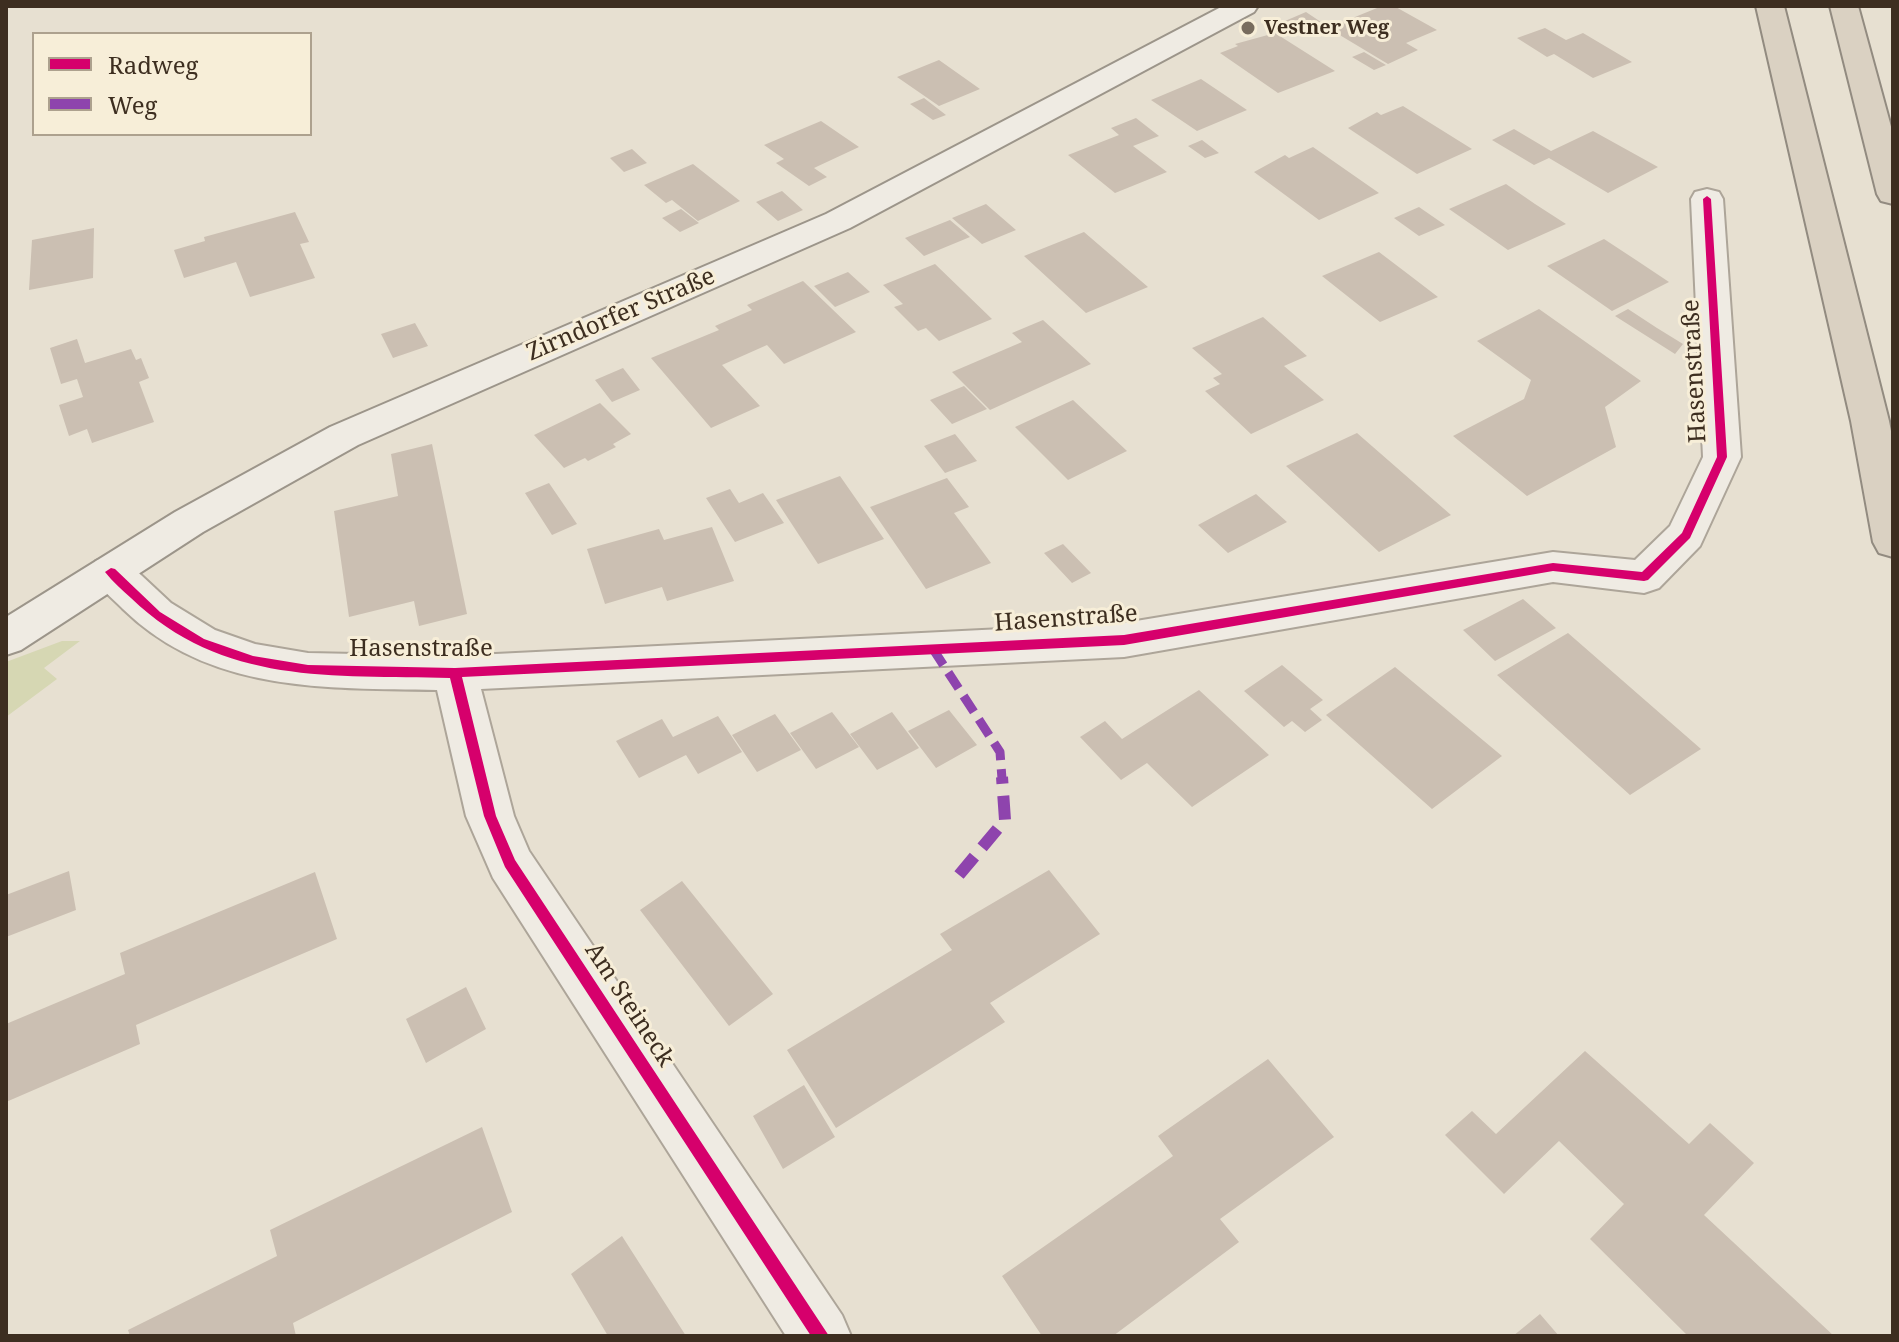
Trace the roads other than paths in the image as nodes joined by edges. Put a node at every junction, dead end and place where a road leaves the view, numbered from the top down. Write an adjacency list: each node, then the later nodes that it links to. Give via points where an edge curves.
1 (1244, 6): 7 (street, Zirndorfer Straße, via 838,221 344,436)
2 (1770, 6): 6 (highway, via 1870,421)
3 (1844, 6): 4 (highway)
4 (1893, 194)
5 (1707, 199): 9 (street, Hasenstraße, via 1722,457 1686,535 1644,577 1553,567 1124,640)
6 (1893, 542)
7 (111, 572): 8 (street, Zirndorfer Straße); 9 (street, Hasenstraße, via 156,615 200,642 252,661 308,670)
8 (6, 638)
9 (455, 673): 10 (street, Am Steineck, via 490,816 510,863)
10 (821, 1336)

